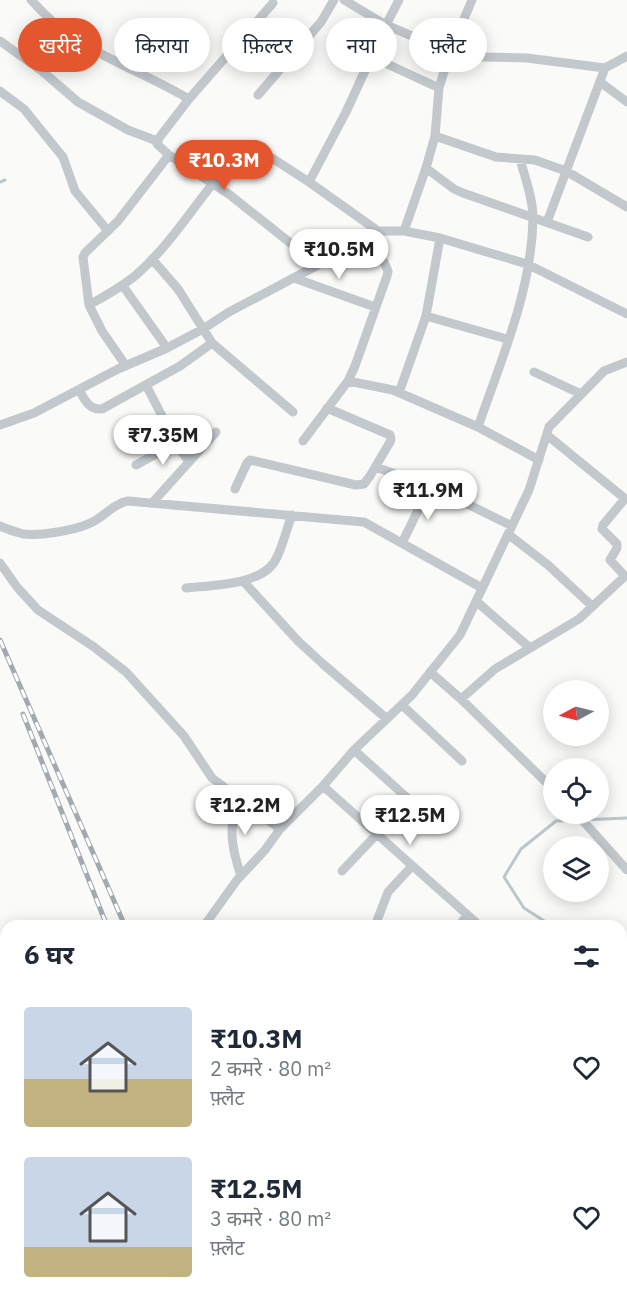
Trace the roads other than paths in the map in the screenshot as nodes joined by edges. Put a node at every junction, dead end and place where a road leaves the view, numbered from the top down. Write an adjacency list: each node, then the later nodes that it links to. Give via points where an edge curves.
1 (31, 0): 21 (street, via 84,45)
2 (334, 0): 20 (street, via 321,22)
3 (344, 0): 7 (street)
4 (399, 0): 8 (street)
5 (472, 0): 9 (street)
6 (273, 3): 21 (street)
7 (374, 18)
8 (390, 18)
9 (464, 18)
10 (0, 41): 24 (street, via 78,102)
11 (627, 56): 13 (street)
12 (487, 57): 13 (street)
13 (605, 68): 17 (street)
14 (397, 69): 18 (street)
15 (365, 72): 29 (street)
16 (444, 72): 18 (street)
17 (600, 82): 22 (street); 28 (street)
18 (439, 88): 23 (street)
19 (0, 91): 34 (street, via 24,109 63,157 75,191)
20 (258, 95)
21 (189, 99): 24 (street)
22 (627, 102)
23 (435, 136): 26 (street, via 496,157); 27 (street)
24 (157, 141): 25 (street)
25 (169, 155): 30 (street); 34 (street)
26 (520, 159): 28 (street); 32 (street)
27 (426, 168): 32 (street, via 454,189); 36 (street)
28 (566, 171): 31 (street); 33 (street)
29 (309, 182): 30 (street, via 258,149 252,149); 35 (street)
30 (213, 184): 40 (street); 42 (street)
31 (627, 207)
32 (533, 216): 33 (street); 41 (street)
33 (547, 222): 37 (street)
34 (108, 231): 45 (street, via 83,257)
35 (378, 231): 36 (street); 39 (street)
36 (404, 231): 38 (street)
37 (588, 237)
38 (440, 238): 41 (street); 48 (street)
39 (345, 248): 42 (street); 46 (street, via 380,260 387,267)
40 (152, 260): 44 (street); 49 (street, via 178,289)
41 (527, 264): 47 (street); 50 (street, via 522,297)
42 (318, 265): 43 (street)
43 (294, 278): 46 (street); 49 (street)
44 (123, 286): 45 (street); 52 (street)
45 (89, 305): 54 (street)
46 (375, 307): 56 (street)
47 (627, 314)
48 (426, 316): 50 (street); 59 (street)
49 (203, 329): 51 (street); 52 (street)
50 (507, 339): 64 (street)
51 (212, 343): 57 (street); 62 (street)
52 (167, 348): 54 (street)
53 (627, 362): 60 (street, via 604,371)
54 (126, 366): 58 (street)
55 (534, 372): 60 (street)
56 (348, 381): 59 (street); 61 (street)
57 (146, 385): 58 (street, via 99,409 90,406); 68 (street)
58 (79, 390): 63 (street)
59 (399, 393): 64 (street)
60 (581, 394): 66 (street, via 549,427)
61 (327, 408): 67 (street); 72 (street, via 390,435)
62 (293, 412)
63 (0, 425)
64 (478, 427): 69 (street)
65 (216, 432): 70 (street)
66 (547, 435): 69 (street); 85 (street, via 624,499 602,529 617,544 610,560 623,578)
67 (303, 441)
68 (176, 442): 70 (street); 71 (street)
69 (539, 460): 78 (street)
70 (189, 462): 75 (street)
71 (136, 465)
72 (376, 467): 73 (street); 74 (street, via 364,484 356,485 250,460)
73 (430, 486): 78 (street); 79 (street)
74 (235, 489)
75 (153, 502): 76 (street); 77 (street, via 121,502 87,526 65,531 27,534)
76 (291, 515): 79 (street, via 364,522); 81 (street, via 276,560 264,574)
77 (0, 526)
78 (510, 530): 83 (street); 85 (street)
79 (402, 543): 83 (street)
80 (0, 563): 95 (street, via 38,610 126,672 184,736 212,778)
81 (243, 581): 82 (street); 90 (street, via 306,649)
82 (186, 588)
83 (482, 588): 84 (street)
84 (476, 601): 86 (street); 87 (street, via 460,634)
85 (592, 606): 86 (street, via 579,619)
86 (530, 648): 88 (street, via 495,669)
87 (430, 672): 88 (street); 89 (street)
88 (461, 699): 93 (street)
89 (402, 705): 90 (street); 92 (street)
90 (387, 719): 91 (street)
91 (354, 750): 94 (street); 96 (street)
92 (462, 761)
93 (543, 779)
94 (323, 786): 98 (street); 99 (street)
95 (236, 797): 98 (street); 103 (street, via 231,837)
96 (414, 804)
97 (586, 824): 101 (street)
98 (280, 829): 103 (street)
99 (377, 834): 100 (street); 102 (street)
100 (412, 866): 104 (street); 106 (street, via 388,892)
101 (627, 870)
102 (342, 871)
103 (242, 876): 105 (street)
104 (467, 915): 107 (street); 108 (street)
105 (209, 920)
106 (377, 920)
107 (463, 920)
108 (473, 920)

